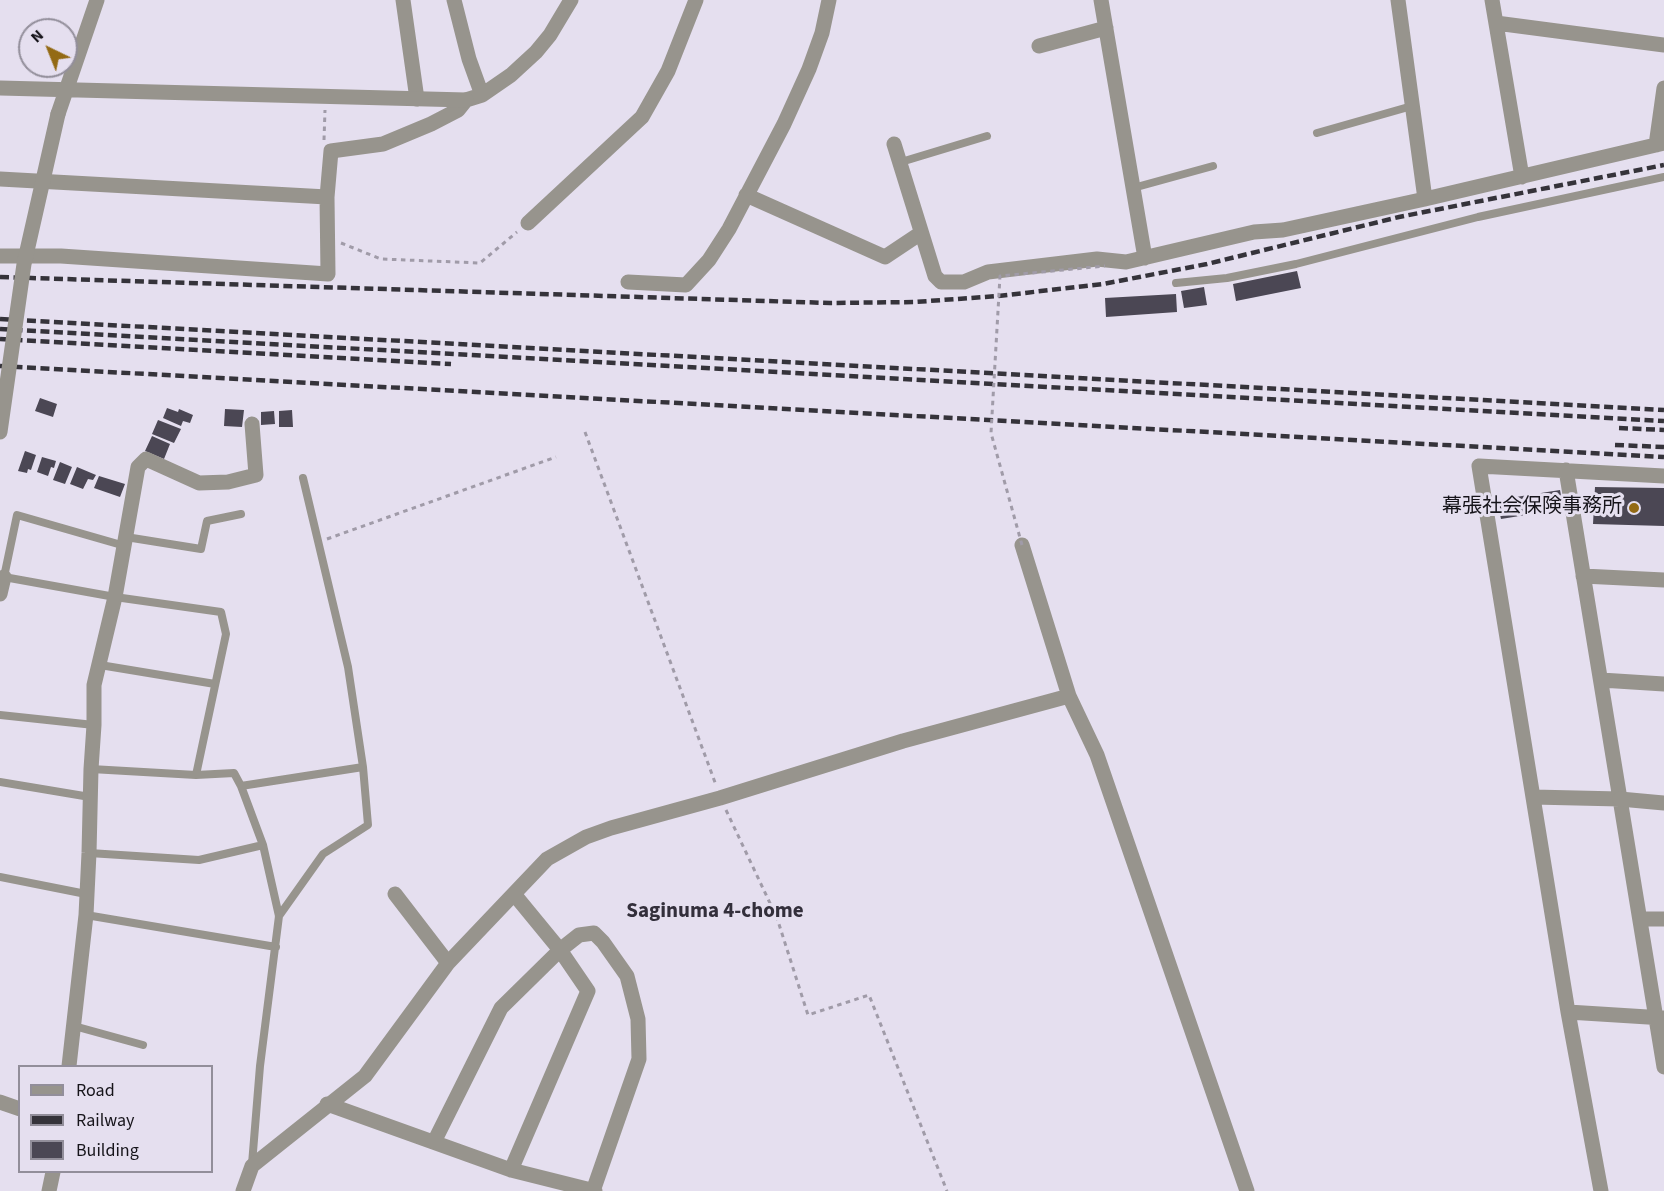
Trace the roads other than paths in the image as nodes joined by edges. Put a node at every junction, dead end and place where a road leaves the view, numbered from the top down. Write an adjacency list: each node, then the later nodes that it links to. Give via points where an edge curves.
1 (97, 0): 16 (street)
2 (403, 0): 18 (street)
3 (454, 0): 17 (street, via 468,59)
4 (570, 0): 17 (street, via 562,18 536,52)
5 (696, 0): 34 (street, via 668,71 642,117)
6 (829, 0): 31 (street, via 809,69)
7 (1101, 0): 11 (street)
8 (1398, 0): 20 (street)
9 (1492, 0): 10 (street)
10 (1496, 23): 12 (street); 27 (street)
11 (1106, 28): 13 (street); 30 (street)
12 (1664, 45)
13 (1039, 46)
14 (0, 88): 16 (street)
15 (1664, 88): 24 (street)
16 (66, 89): 18 (street); 41 (street, bridge, via 24,264)
17 (482, 95): 19 (street)
18 (417, 99): 19 (street)
19 (466, 100): 32 (street, via 458,111 383,144 331,152)
20 (1412, 106): 21 (lane); 33 (street)
21 (1317, 134)
22 (987, 136): 25 (lane)
23 (894, 144): 25 (street)
24 (1660, 144): 27 (street)
25 (901, 162): 35 (street)
26 (1213, 166): 30 (lane)
27 (1522, 177): 33 (street)
28 (1664, 177): 39 (lane, via 1478,217 1296,264 1227,278)
29 (0, 179): 32 (street)
30 (1133, 188): 37 (street)
31 (746, 195): 35 (street, via 885,257); 38 (street, via 709,260 686,285)
32 (327, 197): 36 (street, via 328,274 61,256)
33 (1425, 199): 37 (street)
34 (528, 223)
35 (921, 233): 37 (street, via 935,276 942,282 964,282 988,272 1086,260 1126,262)
36 (0, 256)
37 (1145, 258)
38 (628, 282)
39 (1176, 283)
40 (252, 424): 46 (street, via 256,476 199,483 146,459 138,467)
41 (0, 432)
42 (1566, 470): 43 (street); 48 (street); 66 (street, via 1479,466)
43 (1664, 476)
44 (303, 478): 60 (lane, via 348,667)
45 (241, 514): 46 (lane, via 207,522 201,549)
46 (125, 541): 49 (lane, via 17,515); 52 (street)
47 (1022, 545): 57 (street)
48 (1583, 576): 50 (street); 54 (street)
49 (4, 577): 51 (street); 52 (lane)
50 (1664, 580)
51 (0, 594)
52 (115, 597): 53 (street); 55 (lane, via 221,612 226,634)
53 (100, 665): 55 (lane); 59 (street, via 94,685)
54 (1601, 680): 56 (street); 67 (street)
55 (215, 684): 62 (lane)
56 (1664, 684)
57 (1070, 696): 74 (street, via 611,828 547,859); 98 (street, via 1096,754)
58 (0, 715): 59 (lane)
59 (94, 725): 61 (street)
60 (363, 767): 64 (lane); 76 (lane, via 368,825 323,854)
61 (91, 769): 62 (lane); 65 (street)
62 (196, 775): 64 (lane, via 234,773)
63 (0, 782): 65 (lane)
64 (242, 786): 69 (lane)
65 (90, 797): 70 (street)
66 (1533, 797): 67 (street); 82 (street)
67 (1620, 799): 68 (street); 77 (street)
68 (1664, 803)
69 (263, 844): 70 (lane, via 199,860); 76 (lane)
70 (89, 853): 72 (street)
71 (0, 877): 72 (lane)
72 (86, 894): 75 (street)
73 (395, 894): 81 (street)
74 (514, 894): 80 (street); 81 (street)
75 (86, 915): 79 (lane); 84 (street)
76 (279, 916): 79 (lane)
77 (1640, 919): 78 (street); 83 (street)
78 (1664, 919)
79 (276, 947): 92 (lane)
80 (560, 950): 91 (street, via 501,1008); 93 (street, via 588,991); 97 (street, via 579,935 594,933 627,976 638,1019 639,1059)
81 (448, 963): 89 (street, via 365,1076)
82 (1568, 1011): 83 (street); 99 (street)
83 (1660, 1018): 87 (street)
84 (74, 1026): 85 (lane); 86 (street)
85 (143, 1045)
86 (69, 1065)
87 (1664, 1067)
88 (0, 1102): 90 (street)
89 (327, 1104): 91 (street); 92 (street)
90 (18, 1108)
91 (434, 1142): 93 (street)
92 (252, 1166): 96 (street)
93 (512, 1170): 97 (street)
94 (53, 1173): 95 (street)
95 (49, 1191)
96 (243, 1191)
97 (594, 1191)
98 (1247, 1191)
99 (1601, 1191)

